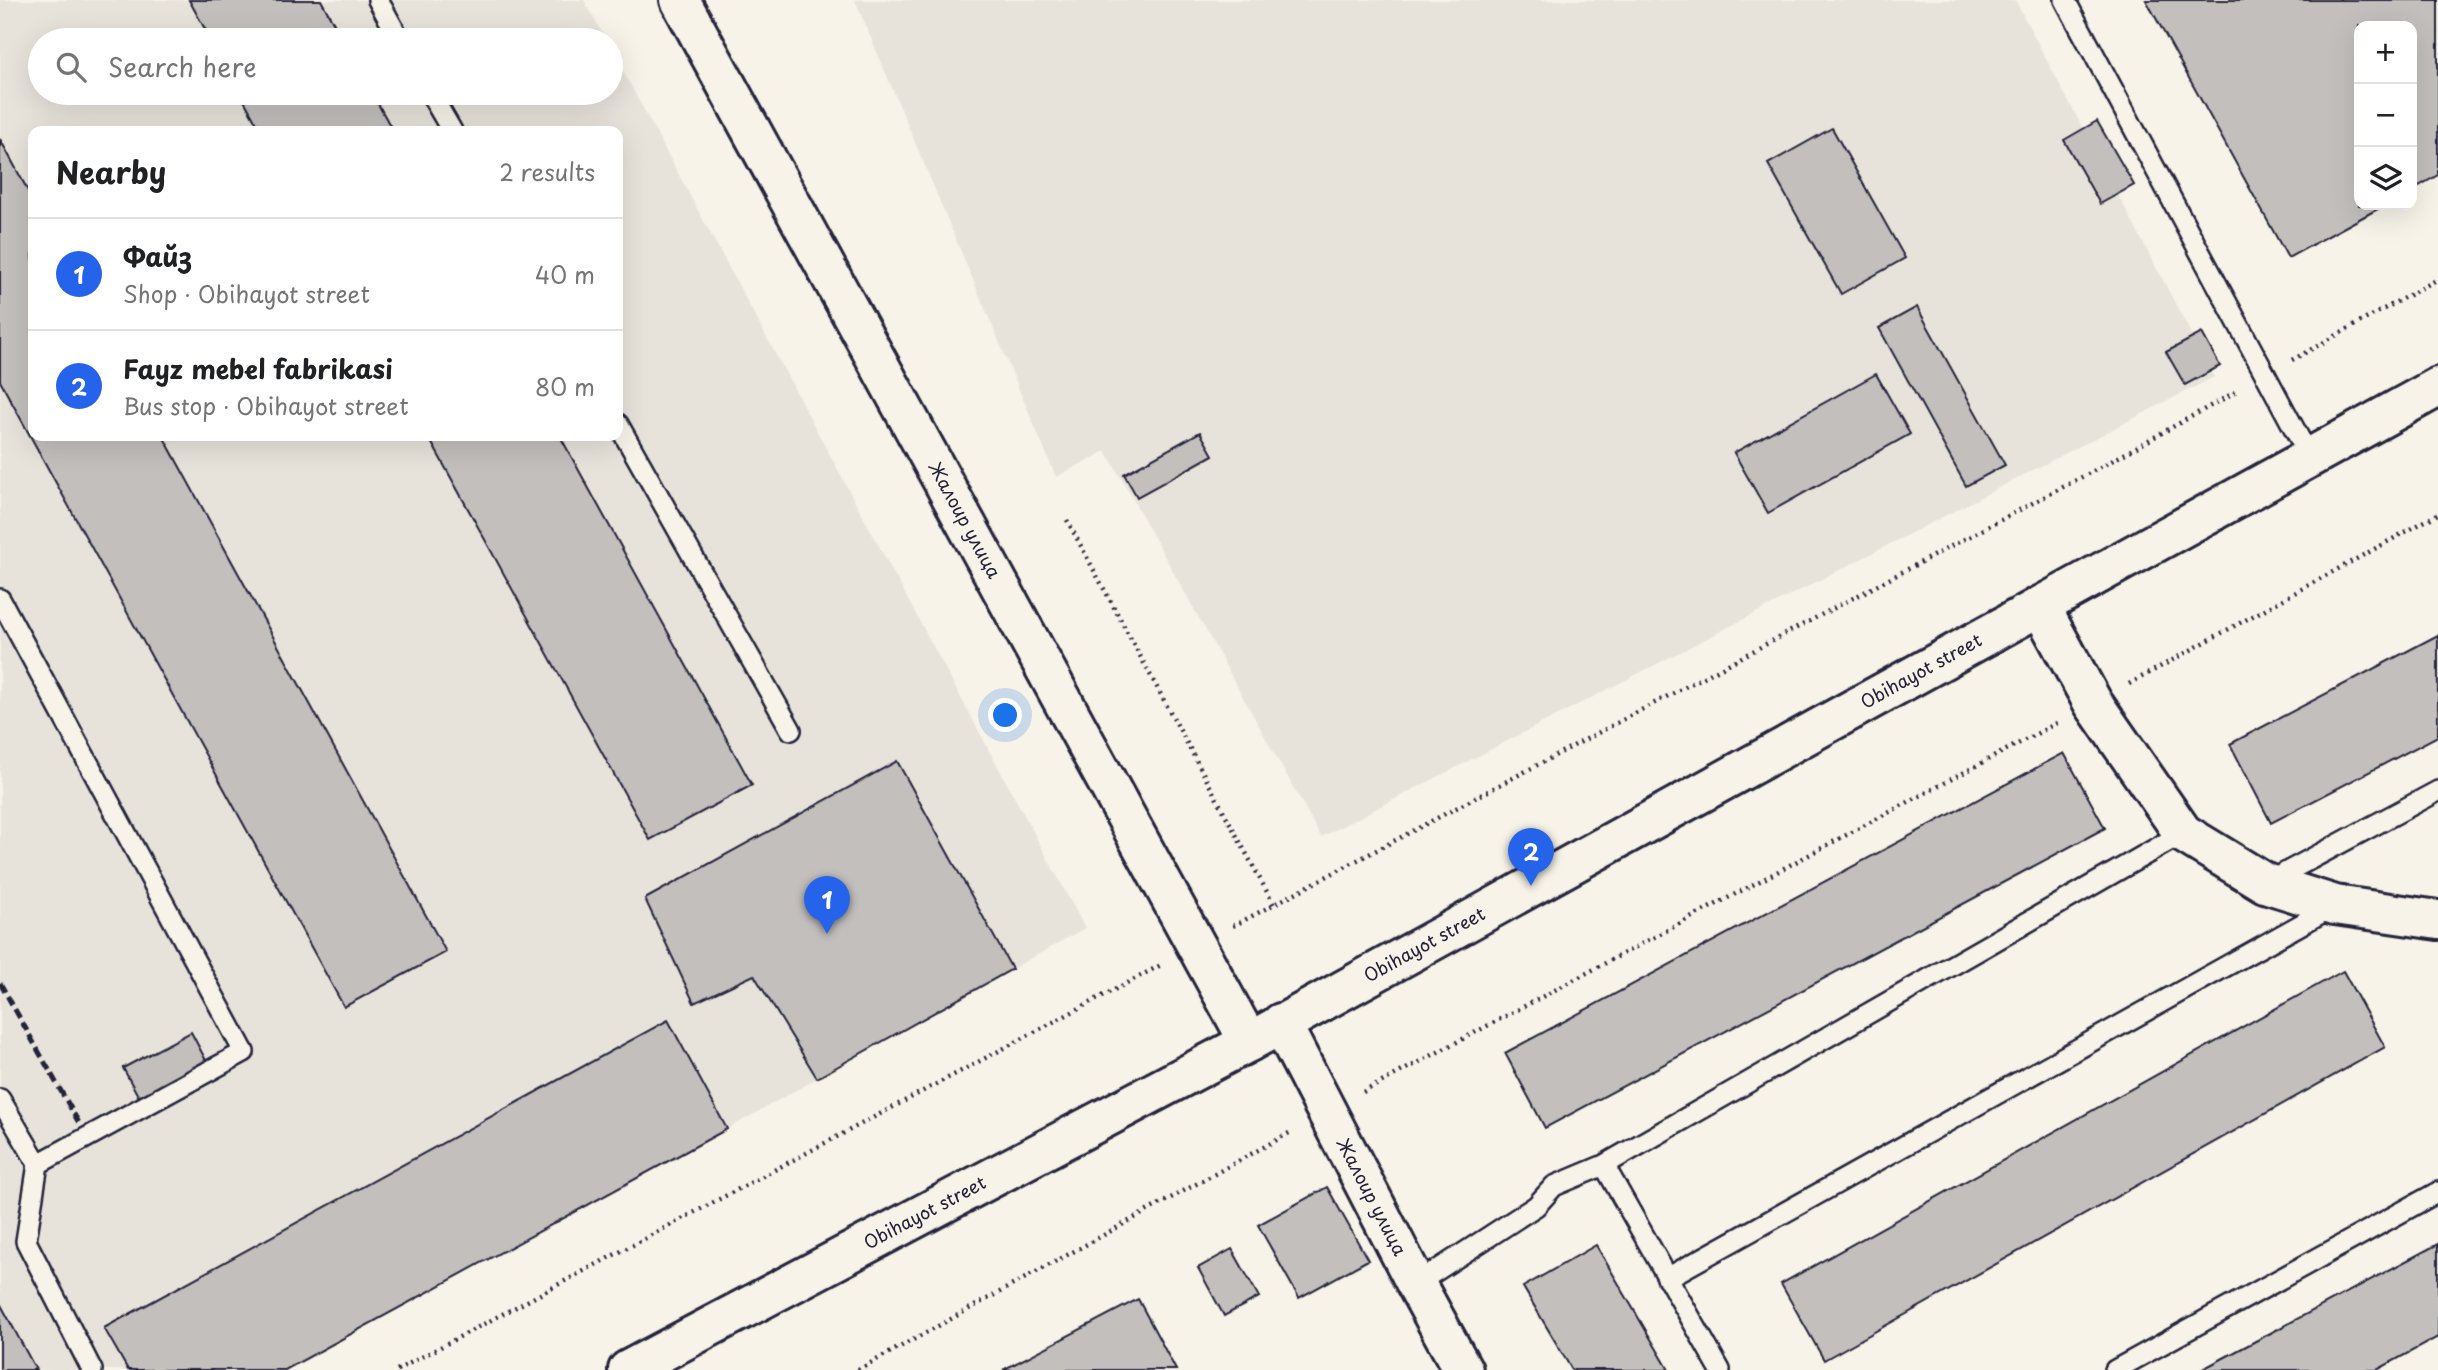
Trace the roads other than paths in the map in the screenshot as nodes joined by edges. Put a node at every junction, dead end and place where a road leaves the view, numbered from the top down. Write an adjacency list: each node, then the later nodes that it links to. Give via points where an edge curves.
1 (378, 0): 4 (lane)
2 (680, 0): 18 (street, Жалоир улица, via 1197,946)
3 (2065, 0): 9 (lane)
4 (393, 28)
5 (437, 105): 6 (lane)
6 (449, 126)
7 (2438, 387): 9 (street, Obihayot street)
8 (623, 433): 12 (lane)
9 (2310, 458): 11 (street, Obihayot street)
10 (0, 600): 20 (lane, via 244,1052)
11 (2040, 606): 14 (street, via 2094,703); 18 (street, Obihayot street)
12 (791, 730)
13 (2438, 791): 15 (lane)
14 (2183, 833): 15 (street); 21 (lane)
15 (2265, 883): 16 (street)
16 (2335, 905): 17 (street); 23 (lane)
17 (2438, 920)
18 (1265, 1032): 24 (street, Жалоир улица, via 1327,1112); 26 (street, Obihayot street)
19 (0, 1099): 20 (lane)
20 (37, 1164): 25 (lane, via 26,1241)
21 (1604, 1165): 23 (lane); 24 (lane, via 1554,1186 1536,1206)
22 (2438, 1192): 29 (lane)
23 (1667, 1278): 28 (lane)
24 (1416, 1284): 27 (street, Жалоир улица)
25 (92, 1370)
26 (628, 1370)
27 (1463, 1370)
28 (1720, 1370)
29 (2115, 1370)

